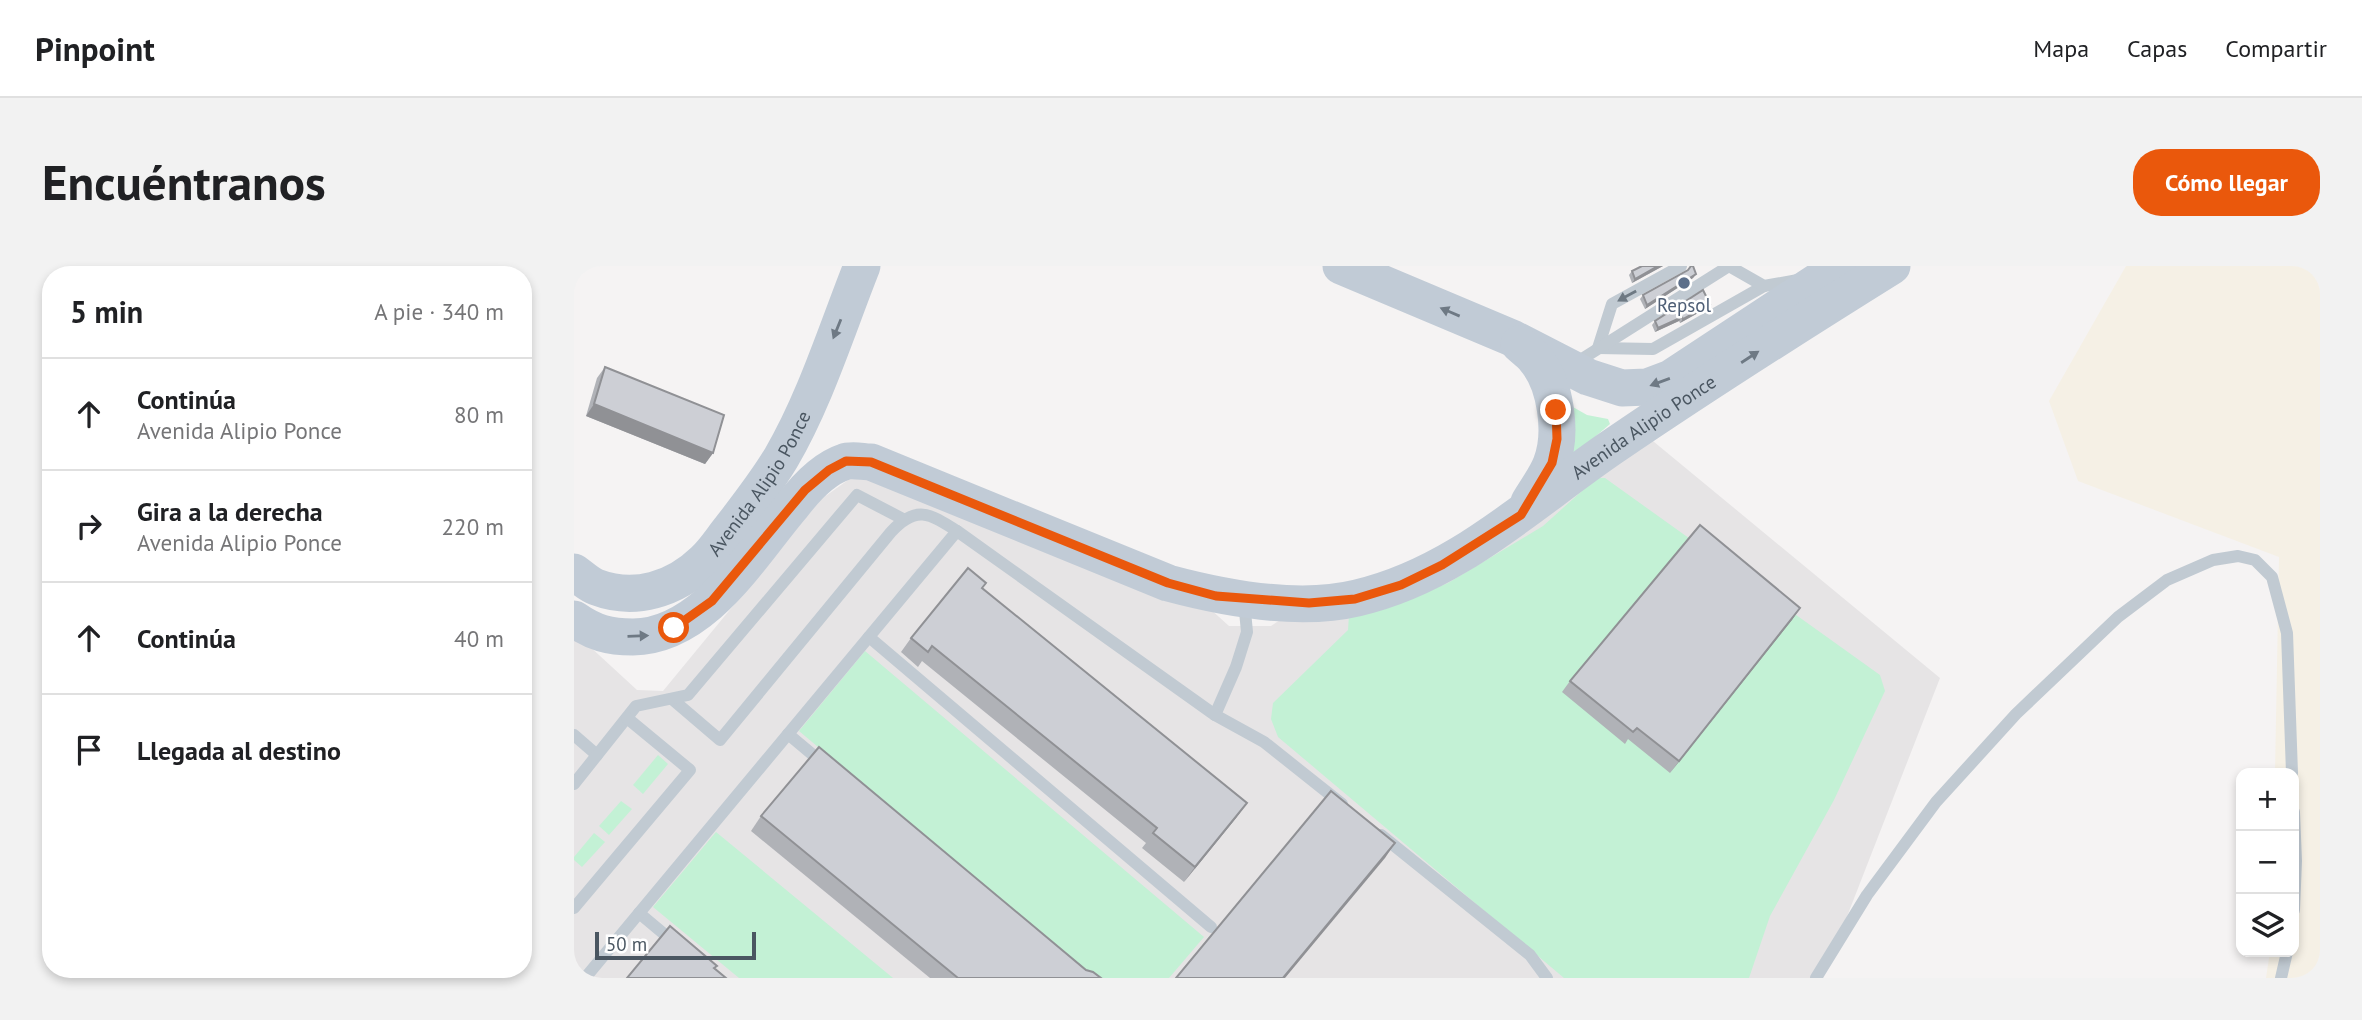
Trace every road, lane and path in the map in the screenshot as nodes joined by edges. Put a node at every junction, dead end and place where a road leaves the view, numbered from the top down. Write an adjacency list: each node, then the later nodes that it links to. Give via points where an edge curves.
1 (862, 266): 10 (main road, Avenida Alipio Ponce, one-way to 10)
2 (1341, 266): 8 (main road, Avenida Alipio Ponce, one-way to 2, via 1397,283)
3 (1681, 266): 9 (lane, one-way to 9, via 1612,304)
4 (1729, 266): 7 (lane); 9 (lane)
5 (1892, 266): 6 (main road, Avenida Alipio Ponce)
6 (1836, 280): 7 (lane); 9 (main road, Avenida Alipio Ponce, one-way to 9, via 1671,379 1647,387 1622,388 1588,377); 12 (main road, Avenida Alipio Ponce, one-way to 6)
7 (1763, 286): 9 (lane, via 1653,349)
8 (1512, 338): 9 (main road, Avenida Alipio Ponce); 12 (main road, via 1536,359 1556,410 1552,463)
9 (1584, 357)
10 (807, 405): 11 (main road, via 808,423 815,436 828,447); 15 (main road, Avenida Alipio Ponce, via 781,457 748,506 705,561 682,579 663,589 616,592 594,587)
11 (871, 462): 16 (main road, Avenida Alipio Ponce, via 1168,583); 17 (main road, Avenida Alipio Ponce, one-way to 11, via 611,637 648,636 674,628 712,601 805,490 846,461)
12 (1521, 515): 16 (main road, Avenida Alipio Ponce, via 1401,585 1355,599 1309,603)
13 (903, 519): 14 (lane, via 931,516); 19 (lane, via 858,495 688,695); 19 (lane, via 720,740)
14 (957, 531): 18 (lane); 20 (lane)
15 (574, 572)
16 (1244, 600): 20 (lane, via 1247,632)
17 (574, 619)
18 (869, 637): 22 (lane); 34 (lane)
19 (672, 699): 21 (lane, via 636,706)
20 (1215, 715): 28 (lane, via 1264,742)
21 (627, 718): 24 (lane); 32 (lane, via 690,770)
22 (788, 734): 26 (lane); 33 (lane)
23 (574, 735): 24 (lane)
24 (597, 755): 27 (lane)
25 (2292, 768): 39 (lane, via 2287,633 2272,577 2255,561 2238,556 2167,580 2118,617 2016,714 1936,802 1867,895)
26 (840, 778)
27 (574, 784)
28 (1349, 810)
29 (1370, 827): 37 (lane, via 1530,955)
30 (2294, 831): 31 (lane)
31 (2294, 894)
32 (574, 908)
33 (639, 913): 35 (lane); 38 (lane)
34 (1211, 928)
35 (688, 954)
36 (2286, 957): 40 (lane)
37 (1544, 977)
38 (585, 978)
39 (1816, 978)
40 (2281, 978)

